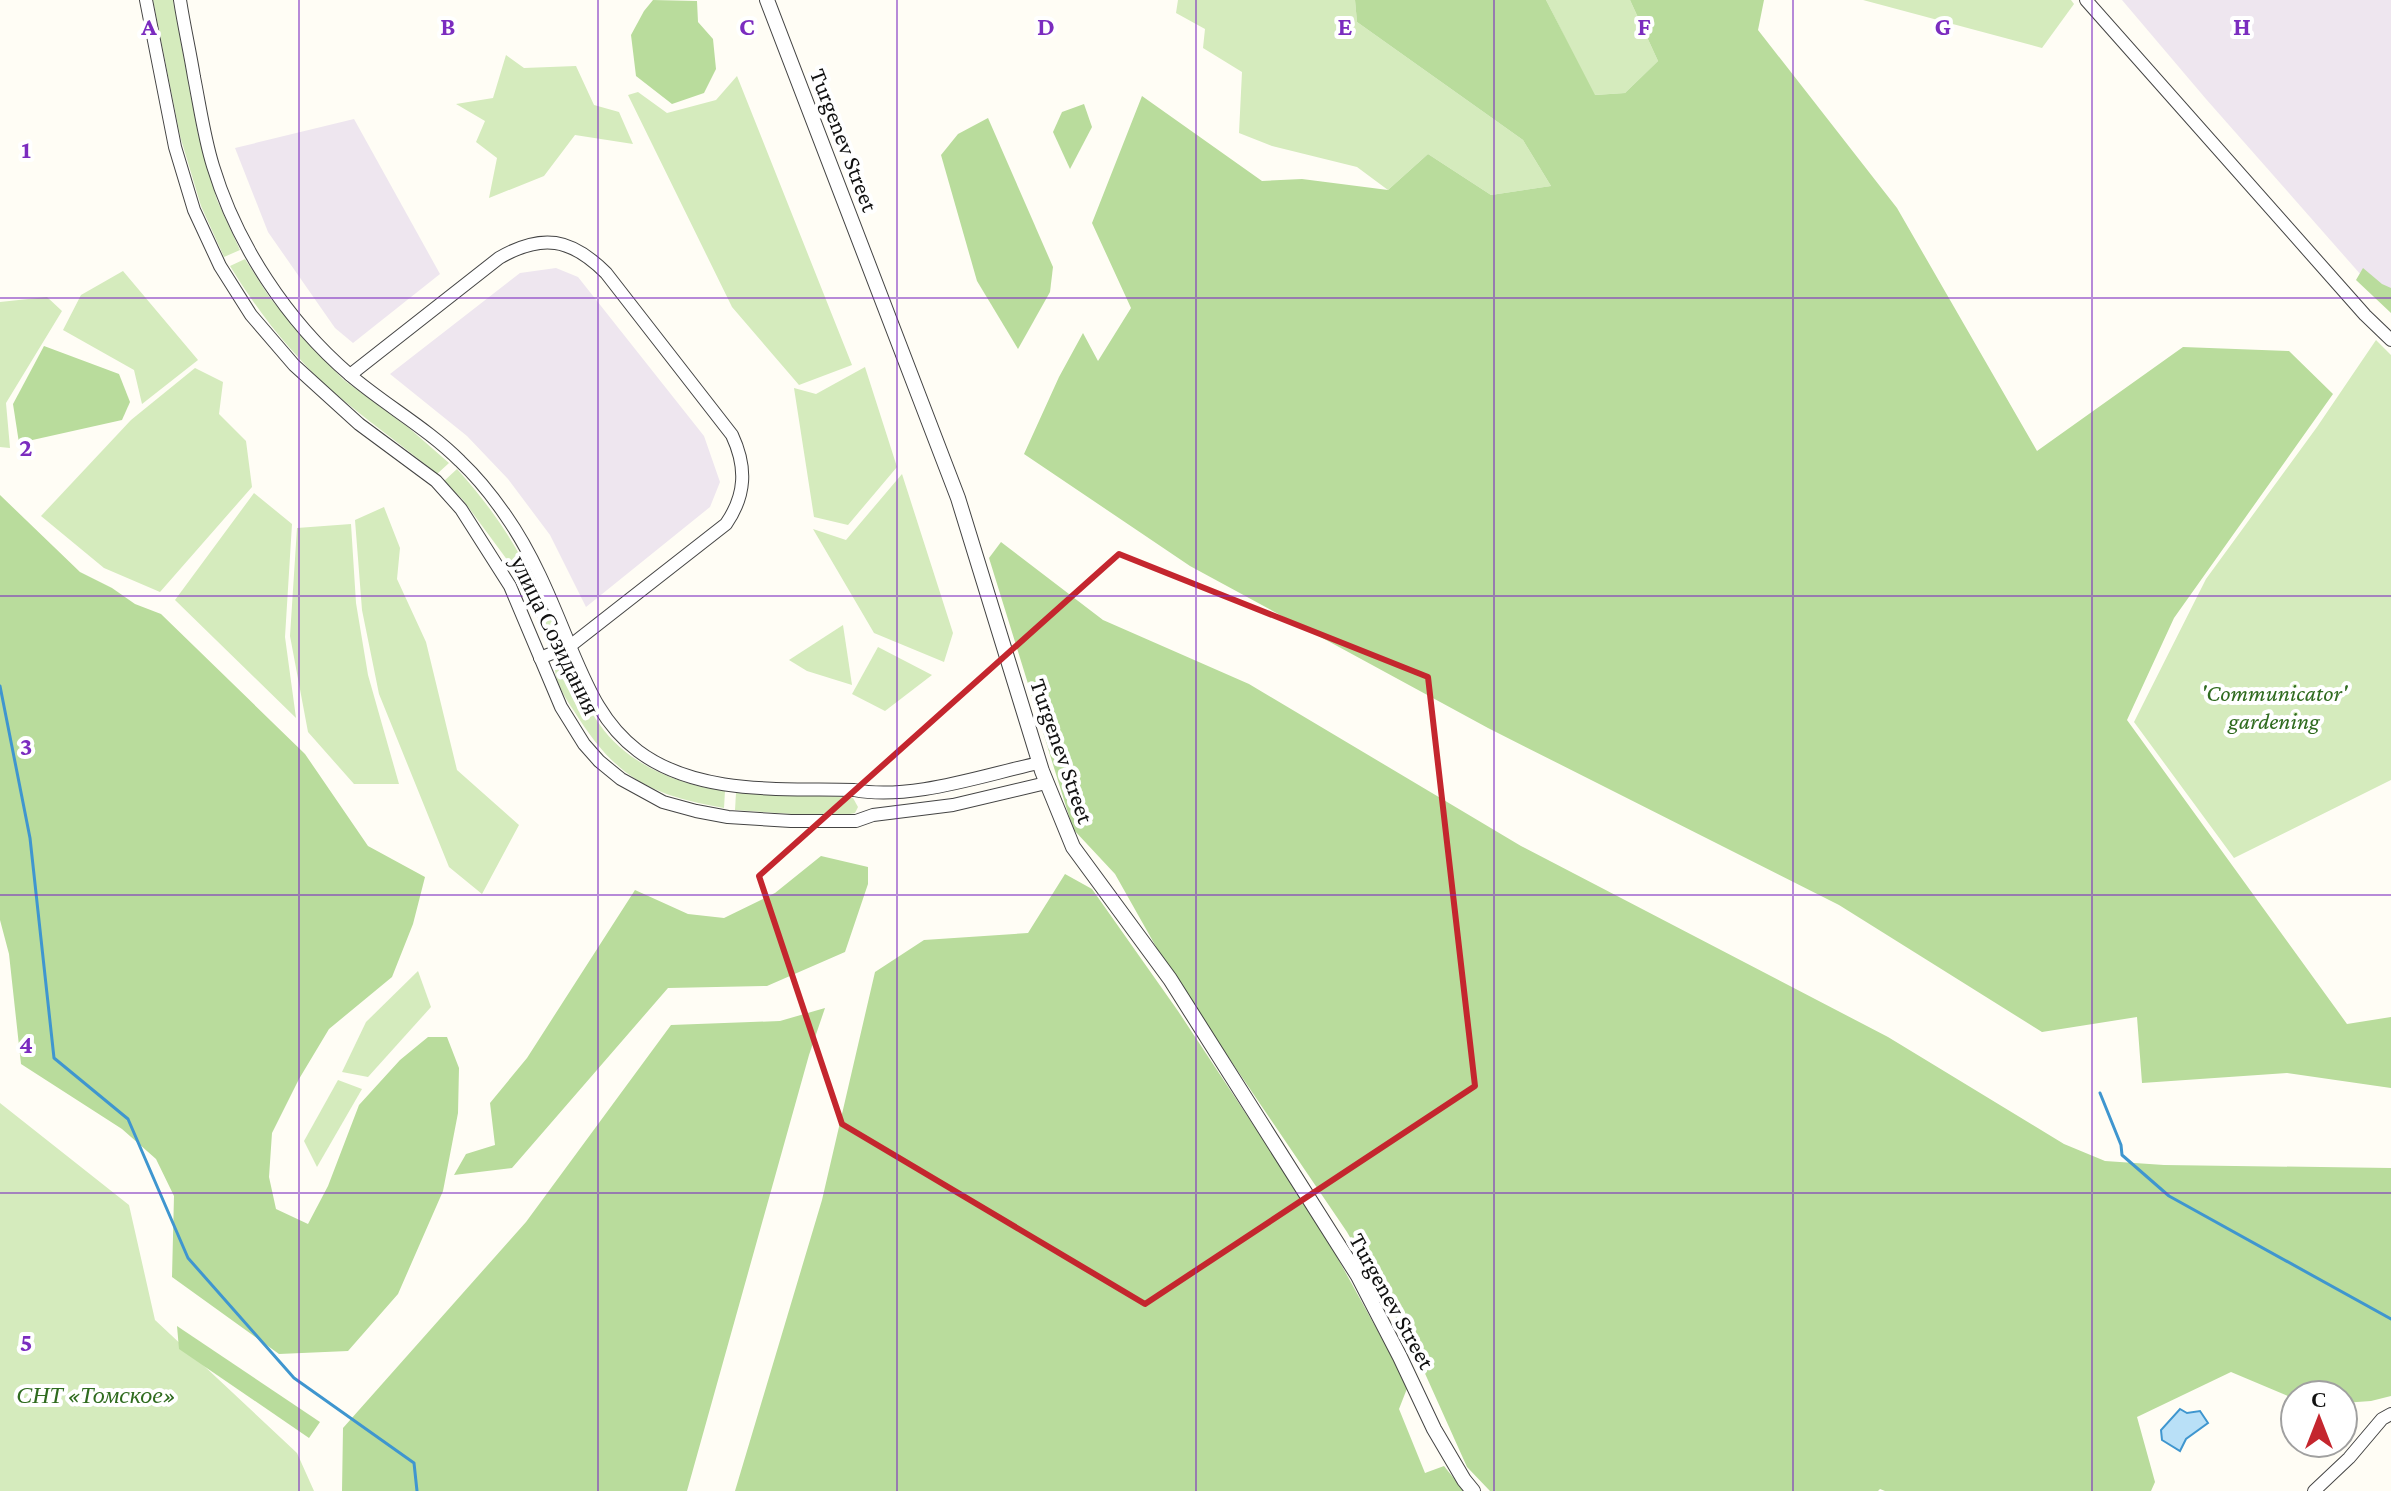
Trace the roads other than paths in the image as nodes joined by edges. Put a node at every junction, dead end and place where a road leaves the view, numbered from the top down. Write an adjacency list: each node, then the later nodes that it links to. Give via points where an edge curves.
1 (146, 0): 8 (street, улица Созидания, via 175,147 194,210 220,266 251,315 294,365 359,424 436,481 461,509 510,586)
2 (180, 0): 6 (street, улица Созидания, via 204,133 248,250 277,295)
3 (767, 0): 9 (street, Turgenev Street, via 958,498)
4 (2086, 0): 5 (street)
5 (2391, 340)
6 (350, 375): 7 (street, улица Созидания, via 459,459 483,487 527,551); 7 (street, via 518,247 549,241 571,246 606,273 732,435 742,464 743,489 734,513 717,533)
7 (570, 646): 8 (street); 11 (street, улица Созидания, via 607,721 639,752 672,771 731,785)
8 (540, 658): 12 (street, улица Созидания, via 584,744 641,791 663,802 728,817)
9 (1039, 763): 10 (street, Turgenev Street); 11 (street, улица Созидания, via 901,792)
10 (1046, 783): 12 (street, улица Созидания); 14 (street, Turgenev Street, via 1073,847 1170,979 1358,1276 1434,1429)
11 (854, 790): 12 (street, via 866,804)
12 (858, 821)
13 (2391, 1414): 15 (street)
14 (1473, 1491)
15 (2314, 1491)

